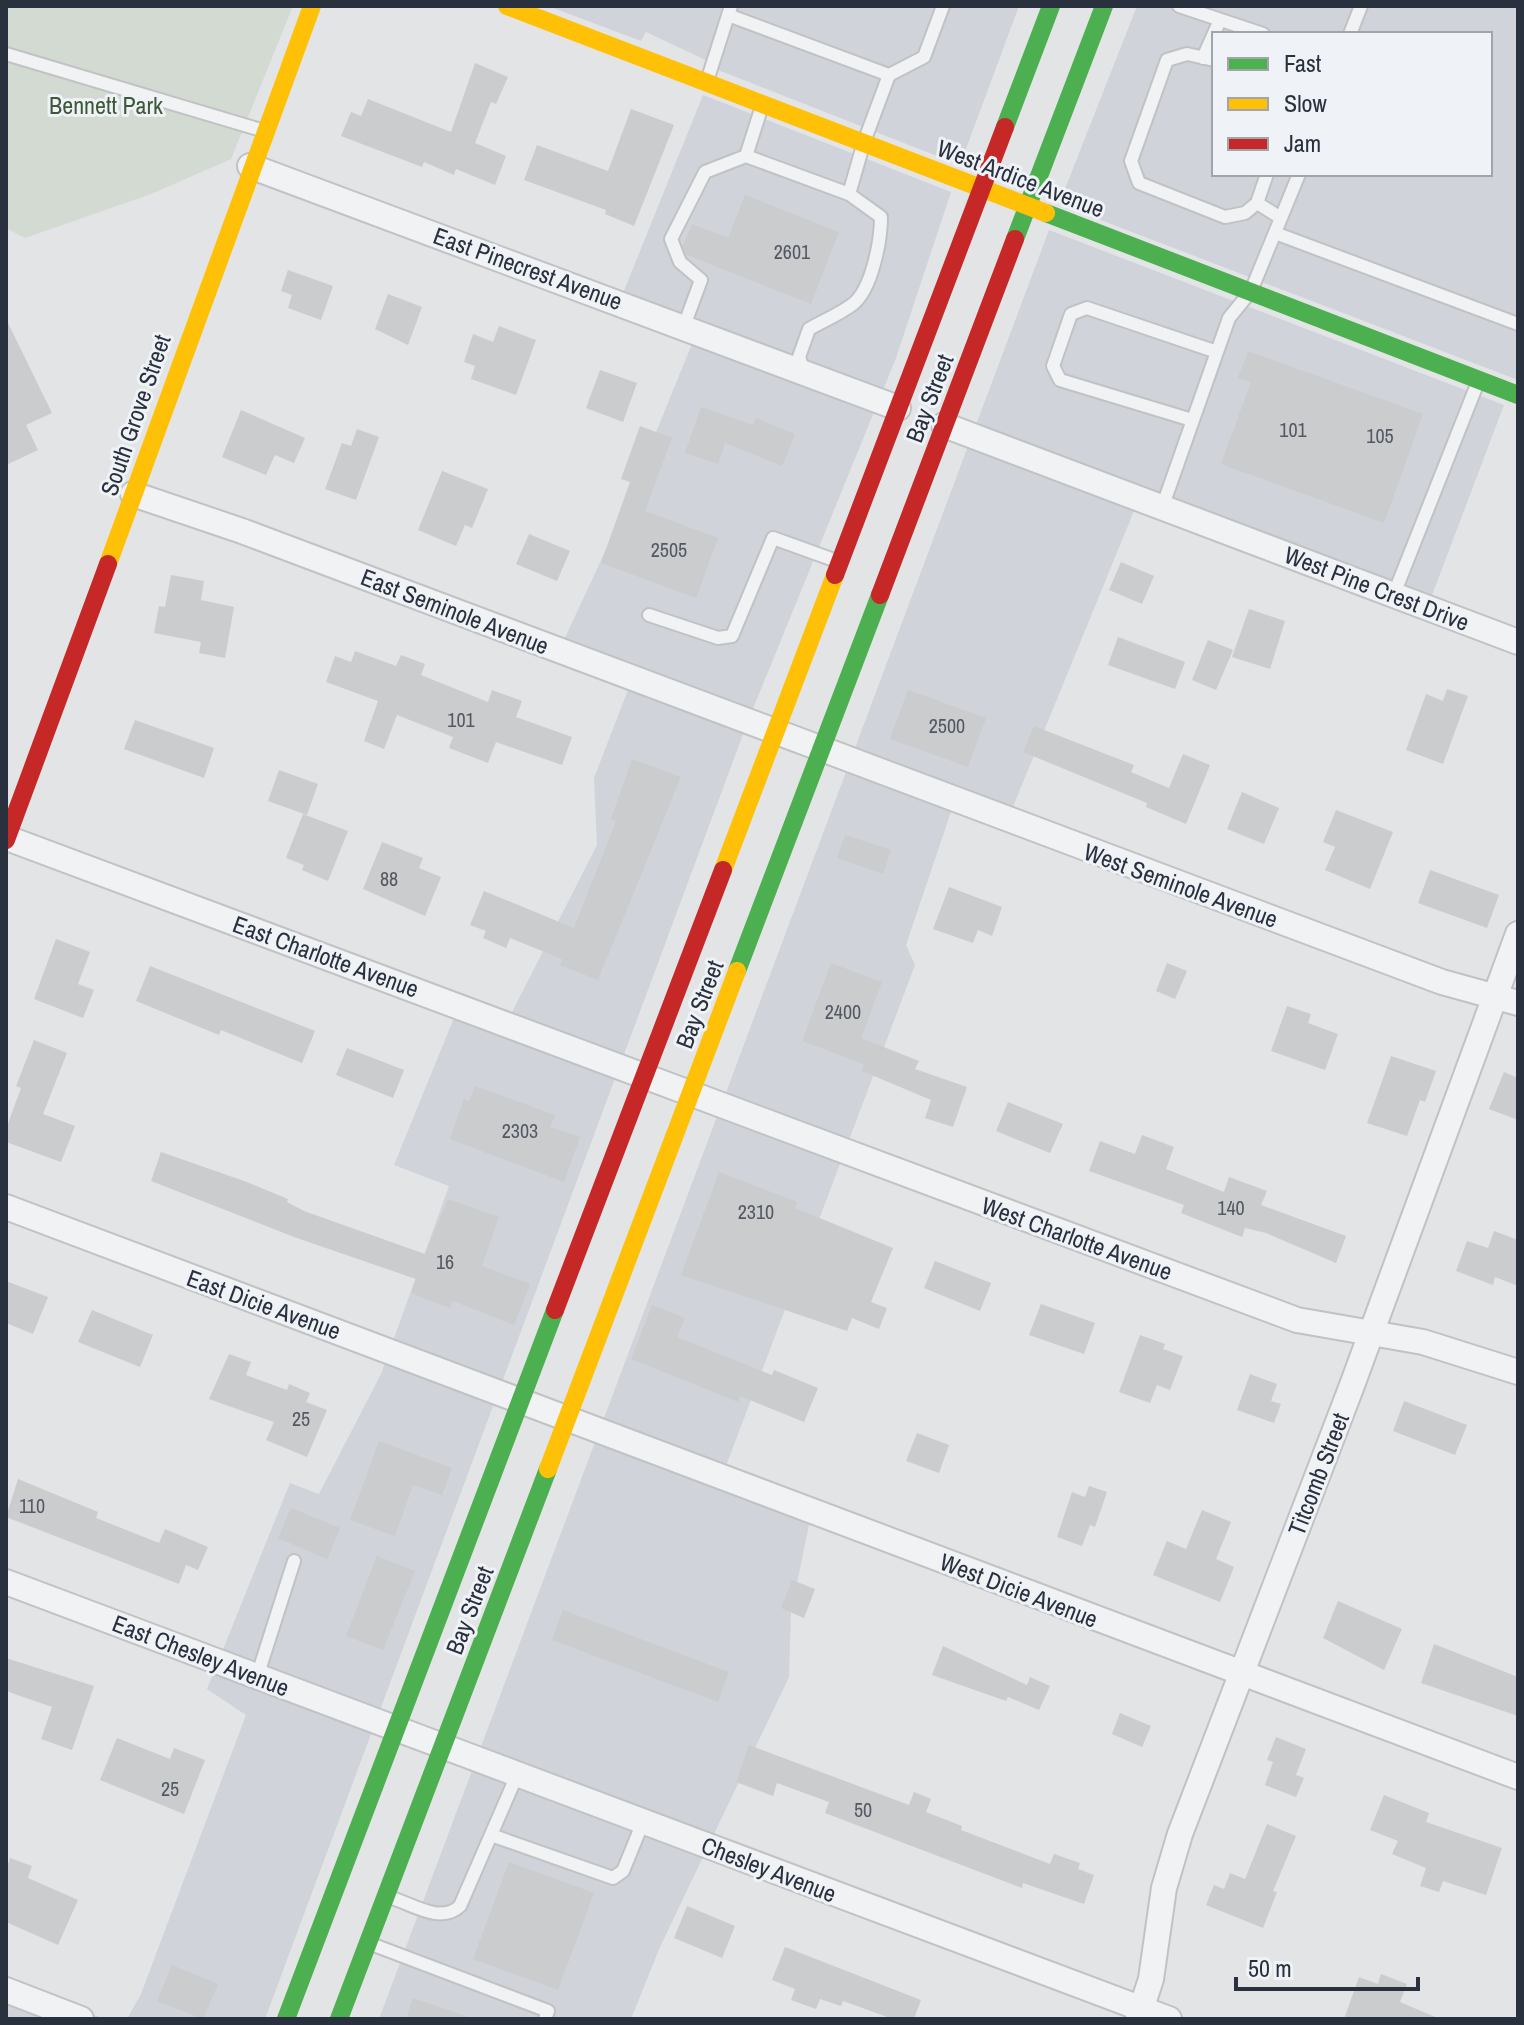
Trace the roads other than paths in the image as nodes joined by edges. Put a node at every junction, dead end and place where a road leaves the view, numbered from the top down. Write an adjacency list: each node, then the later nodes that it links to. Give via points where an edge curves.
1 (312, 6): 18 (main road, South Grove Street)
2 (507, 6): 16 (main road, West Ardice Avenue)
3 (943, 6): 15 (lane, via 924,57)
4 (1051, 6): 24 (main road, Bay Street)
5 (1104, 6): 27 (main road, Bay Street)
6 (1179, 6): 9 (lane)
7 (1361, 6): 12 (lane)
8 (730, 10): 15 (lane); 16 (lane)
9 (1220, 20): 10 (lane); 11 (lane)
10 (1217, 32)
11 (1257, 32)
12 (1351, 32)
13 (6, 54): 18 (lane)
14 (1209, 59): 26 (lane, via 1187,54 1167,60 1131,161 1139,183 1225,217 1245,213)
15 (889, 75): 19 (lane)
16 (707, 81): 17 (main road, West Ardice Avenue)
17 (764, 102): 19 (main road, West Ardice Avenue); 20 (lane)
18 (264, 131): 21 (main road, South Grove Street)
19 (864, 142): 24 (main road, West Ardice Avenue); 25 (lane)
20 (746, 156): 25 (lane); 32 (lane, via 705,172 671,239 680,262 701,280)
21 (250, 166): 32 (street, East Pinecrest Avenue); 40 (main road, South Grove Street)
22 (1266, 176): 26 (lane)
23 (1298, 176): 28 (lane)
24 (982, 189): 27 (main road, West Ardice Avenue); 37 (main road, Bay Street)
25 (849, 194): 34 (lane, via 881,217 881,241 855,303 809,329 799,357)
26 (1257, 203): 28 (lane)
27 (1027, 207): 30 (main road, West Ardice Avenue); 39 (main road, Bay Street)
28 (1281, 218): 29 (lane)
29 (1275, 233): 30 (lane); 31 (lane)
30 (1251, 291): 33 (lane, via 1229,318); 35 (main road, West Ardice Avenue)
31 (1518, 324)
32 (684, 326): 34 (street, East Pinecrest Avenue)
33 (1217, 352): 38 (lane); 38 (lane, via 1087,308 1071,314 1053,366 1060,380)
34 (804, 372): 37 (street, East Pinecrest Avenue)
35 (1479, 380): 36 (main road, West Ardice Avenue); 43 (lane)
36 (1518, 395)
37 (898, 408): 42 (main road, Bay Street)
38 (1192, 420): 41 (lane)
39 (944, 425): 41 (street, West Pine Crest Drive); 47 (main road, Bay Street)
40 (133, 494): 46 (street, East Seminole Avenue); 48 (main road, South Grove Street)
41 (1163, 505): 43 (street, West Pine Crest Drive)
42 (840, 562): 44 (lane, via 773,538 732,636 718,638); 46 (main road, Bay Street)
43 (1394, 594): 45 (street, West Pine Crest Drive)
44 (649, 615)
45 (1518, 642)
46 (776, 734): 47 (street, East Seminole Avenue); 52 (main road, Bay Street)
47 (821, 750): 50 (street, West Seminole Avenue); 53 (main road, Bay Street)
48 (6, 839): 52 (street, East Charlotte Avenue)
49 (1518, 934): 50 (street, Titcomb Street)
50 (1494, 997): 51 (street, West Seminole Avenue); 55 (street, Titcomb Street)
51 (1518, 1003)
52 (645, 1075): 53 (street, West Charlotte Avenue); 57 (main road, Bay Street)
53 (691, 1093): 55 (street, West Charlotte Avenue, via 1297,1320); 58 (main road, Bay Street)
54 (6, 1207): 57 (street, East Dicie Avenue)
55 (1369, 1333): 56 (street, West Charlotte Avenue, via 1423,1342); 61 (street, Titcomb Street)
56 (1518, 1372)
57 (521, 1403): 58 (street, West Dicie Avenue); 63 (main road, Bay Street)
58 (566, 1420): 61 (street, West Dicie Avenue); 64 (main road, Bay Street)
59 (294, 1561): 62 (lane)
60 (6, 1582): 62 (street, East Chesley Avenue)
61 (1243, 1673): 66 (street, West Dicie Avenue); 72 (street, Titcomb Street, via 1180,1834)
62 (257, 1677): 63 (street, East Chesley Avenue)
63 (396, 1730): 64 (street, Chesley Avenue); 74 (main road, Bay Street)
64 (443, 1747): 65 (street, Chesley Avenue); 69 (main road, Bay Street)
65 (517, 1775): 67 (street, Chesley Avenue); 68 (lane)
66 (1518, 1777)
67 (643, 1822): 68 (lane, via 623,1871 613,1878); 72 (street, Chesley Avenue)
68 (491, 1835): 69 (lane, via 452,1914 438,1915)
69 (386, 1895): 70 (main road, Bay Street)
70 (368, 1943): 75 (main road, Bay Street); 76 (lane, via 548,2011)
71 (6, 1990): 73 (street)
72 (1140, 2014): 77 (street, Chesley Avenue)
73 (81, 2019)
74 (286, 2019)
75 (339, 2019)
76 (545, 2019)
77 (1169, 2019)

